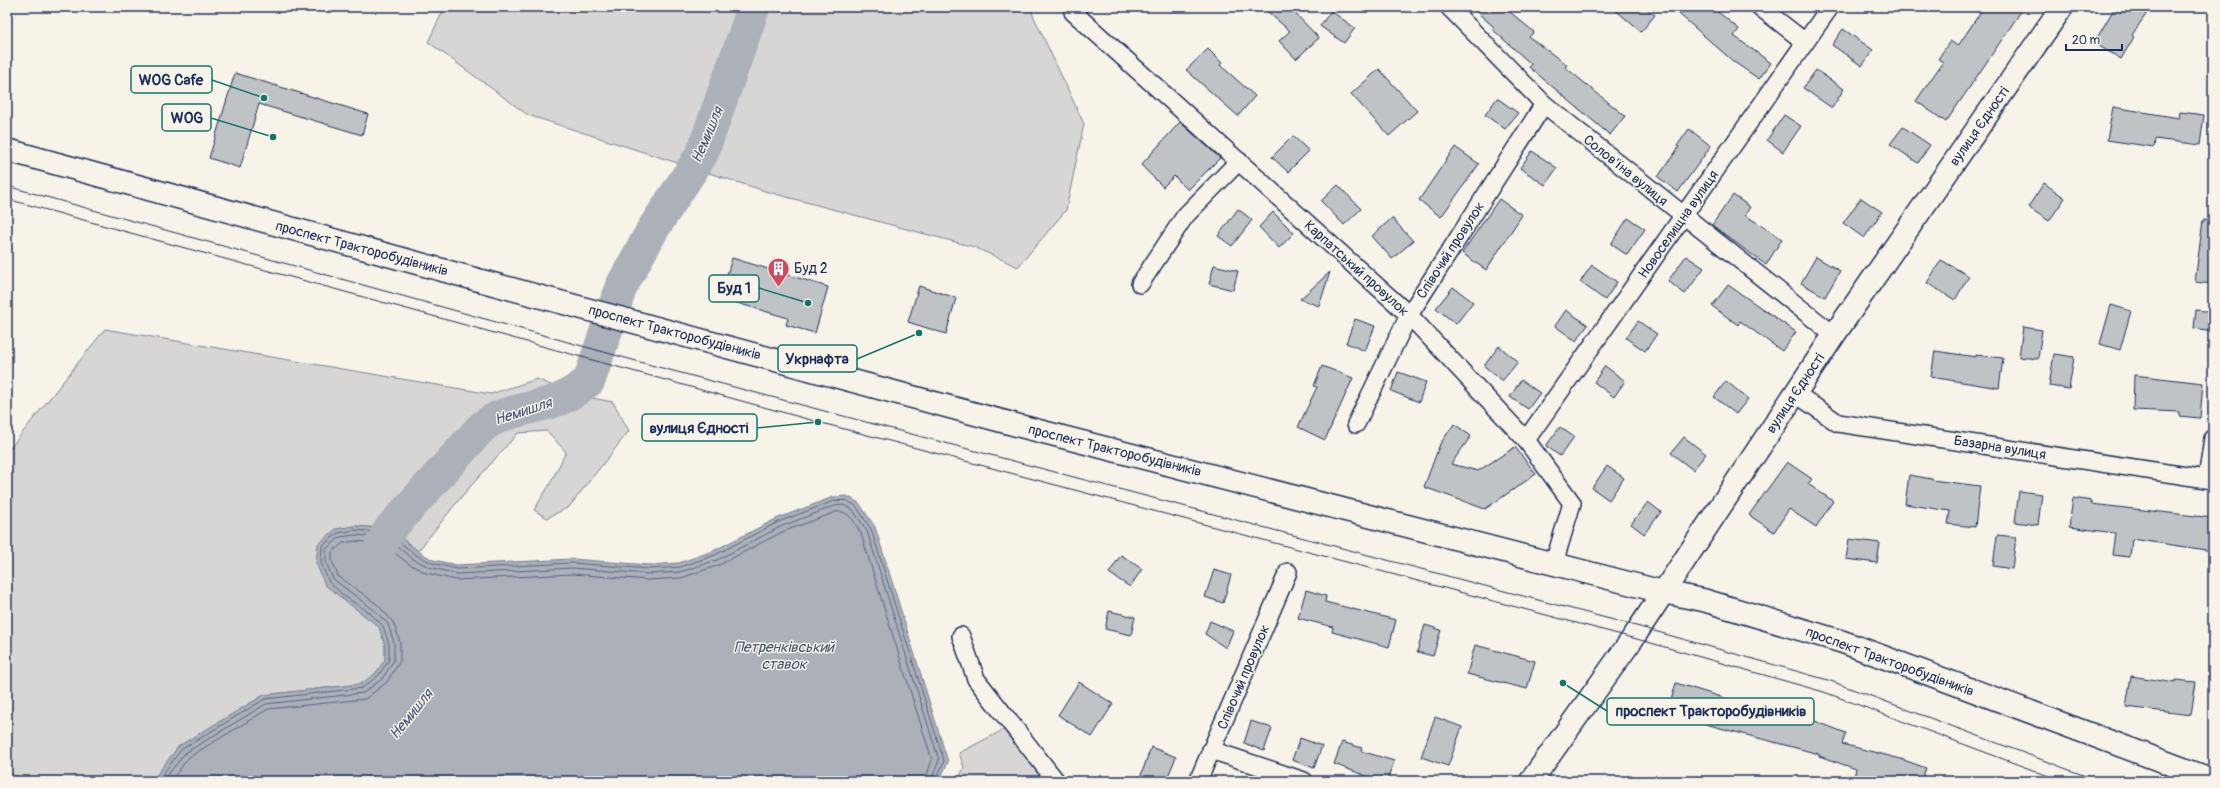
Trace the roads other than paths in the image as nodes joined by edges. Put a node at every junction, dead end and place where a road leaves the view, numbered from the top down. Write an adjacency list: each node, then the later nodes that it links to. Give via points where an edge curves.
1 (1448, 7): 7 (street, Солов'їна вулиця)
2 (1760, 7): 6 (street)
3 (1830, 7): 6 (street, Новоселищна вулиця)
4 (2062, 7): 13 (main road, вулиця Єдності)
5 (1075, 10): 9 (street, Карпатський провулок)
6 (1804, 42): 10 (street, Новоселищна вулиця)
7 (1544, 104): 10 (street, Солов'їна вулиця); 12 (street, Співочий провулок)
8 (7, 150): 19 (main road, проспект Тракторобудівників, via 1027,427)
9 (1239, 162): 11 (street, via 1185,216); 12 (street, Карпатський провулок)
10 (1683, 217): 13 (street, Солов'їна вулиця); 17 (street, Новоселищна вулиця)
11 (1140, 284)
12 (1409, 315): 15 (street, Співочий провулок); 17 (street, Карпатський провулок)
13 (1834, 335): 14 (main road, вулиця Єдності)
14 (1795, 393): 18 (street, Базарна вулиця, via 1838,423); 21 (main road, вулиця Єдності)
15 (1356, 424)
16 (2213, 438): 18 (street)
17 (1526, 440): 19 (street, Карпатський провулок, via 1572,503)
18 (2210, 479)
19 (1554, 563): 21 (main road, проспект Тракторобудівників)
20 (1288, 572): 23 (street, Співочий провулок)
21 (1663, 592): 24 (main road, проспект Тракторобудівників, via 1703,600 1844,642); 28 (main road, вулиця Єдності)
22 (961, 636): 25 (street, via 976,679)
23 (1211, 750): 26 (street, Співочий провулок); 27 (street)
24 (2213, 780)
25 (1056, 781)
26 (1198, 781)
27 (1304, 781)
28 (1531, 781)

